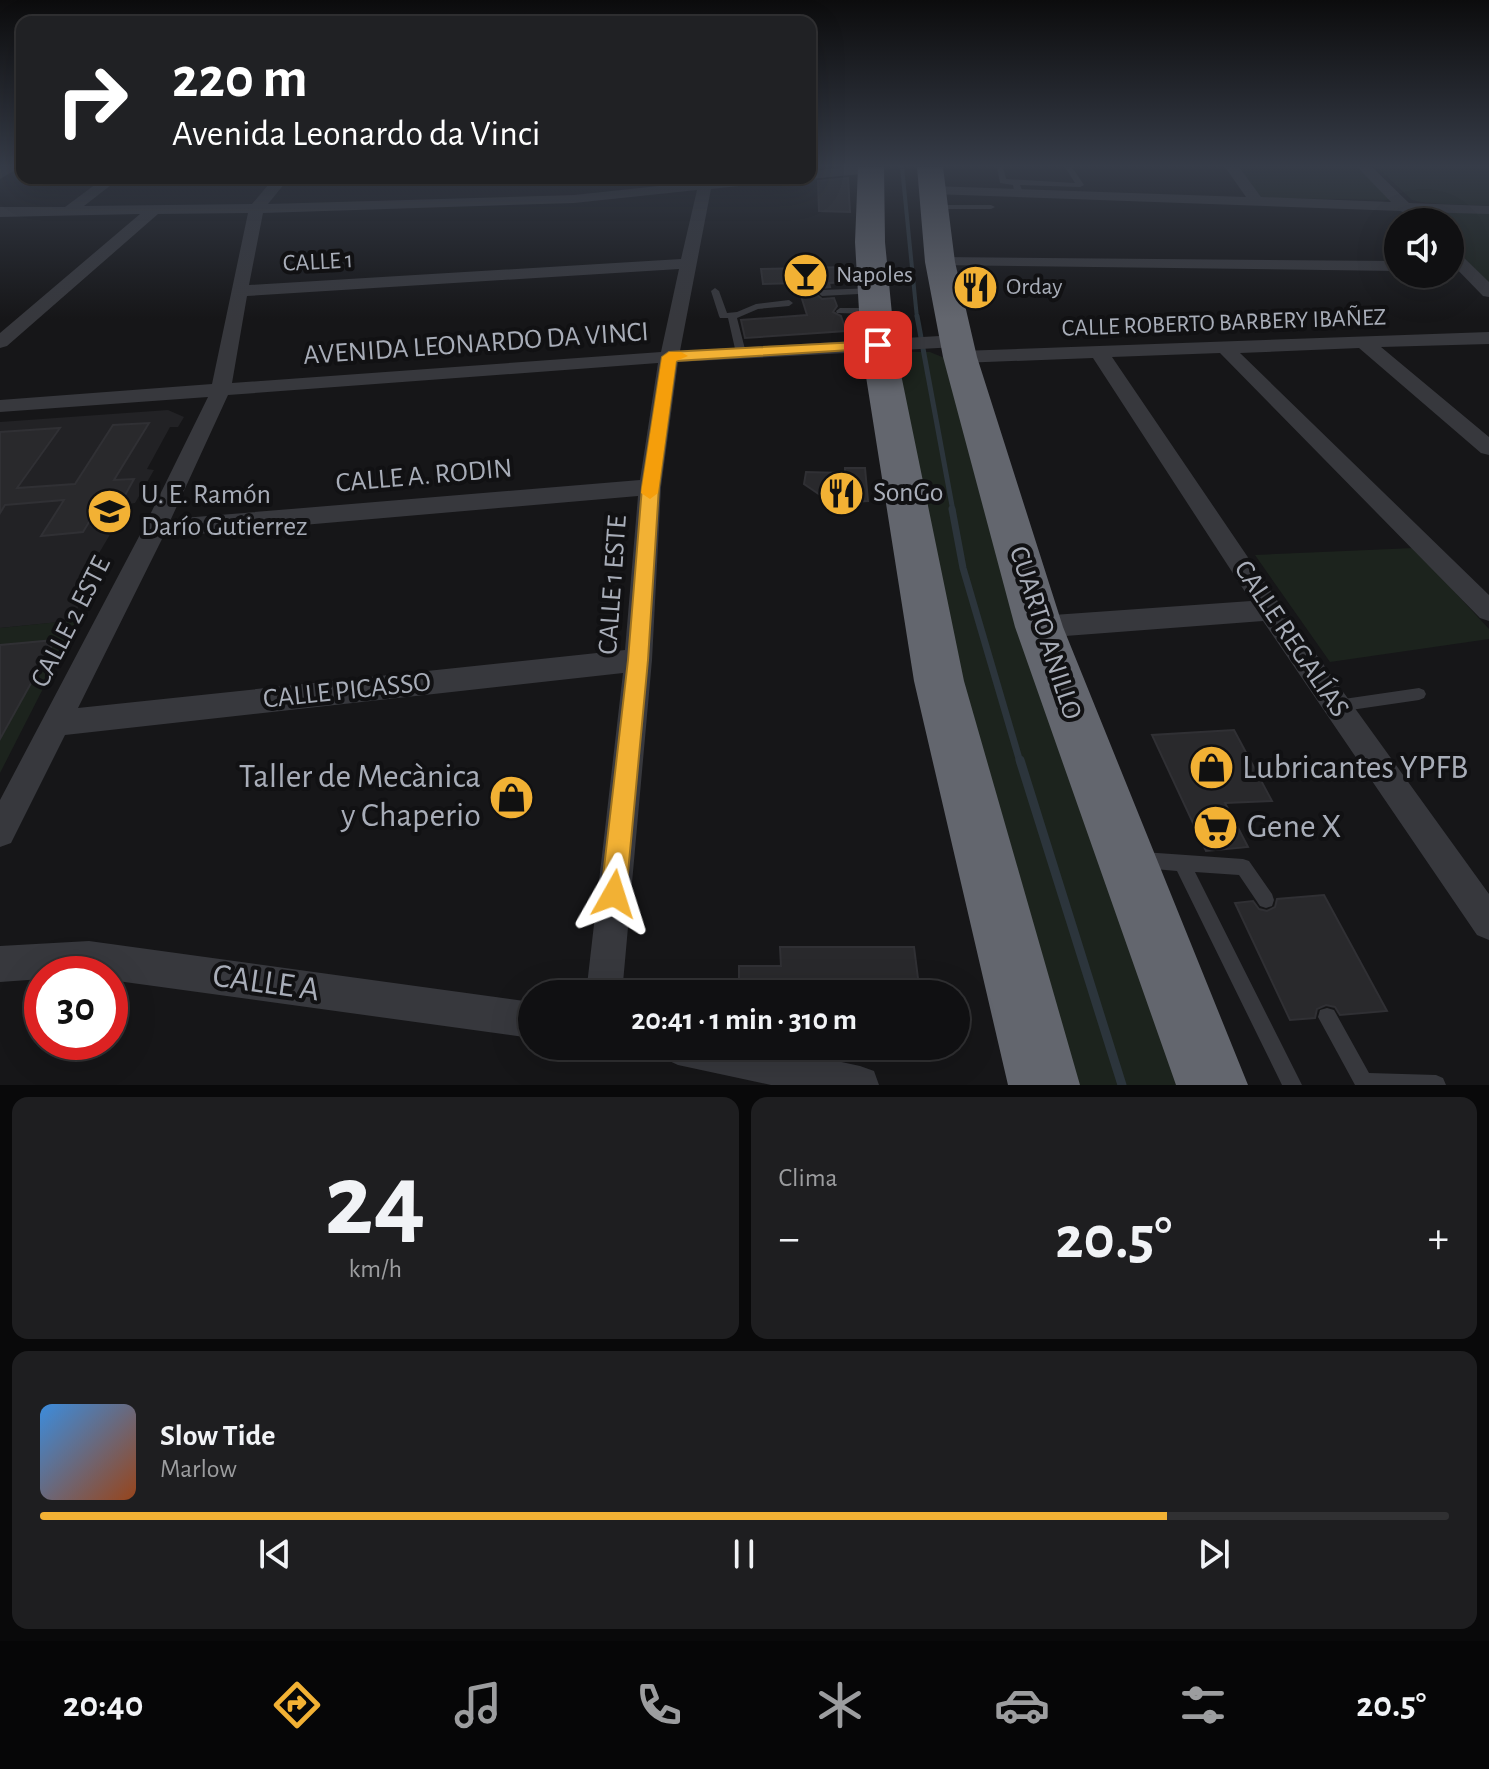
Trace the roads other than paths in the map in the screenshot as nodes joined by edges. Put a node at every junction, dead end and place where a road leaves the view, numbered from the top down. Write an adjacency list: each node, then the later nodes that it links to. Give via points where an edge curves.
1 (145, 218): 17 (street)
2 (254, 218): 9 (street, CALLE 2 ESTE)
3 (697, 218): 6 (street, CALLE 1 ESTE)
4 (942, 218): 5 (lane)
5 (913, 224): 7 (street); 15 (highway, CUARTO ANILLO); 19 (highway, CUARTO ANILLO)
6 (686, 264): 9 (street, CALLE 1); 23 (street, CALLE 1 ESTE)
7 (1384, 265)
8 (1464, 272): 11 (street)
9 (241, 291): 24 (street, CALLE 2 ESTE)
10 (715, 291): 14 (lane, via 721,316)
11 (1489, 292)
12 (822, 293): 15 (lane)
13 (789, 303): 14 (lane)
14 (732, 317): 22 (lane)
15 (874, 320): 19 (street, AVENIDA LEONARDO DA VINCI); 22 (street, AVENIDA LEONARDO DA VINCI); 43 (highway, CUARTO ANILLO, via 939,681)
16 (1489, 338): 18 (street, CALLE ROBERTO BARBERY IBAÑEZ)
17 (0, 342)
18 (1364, 343): 20 (street, CALLE ROBERTO BARBERY IBAÑEZ); 26 (street)
19 (950, 346): 21 (street, CALLE ROBERTO BARBERY IBAÑEZ); 31 (highway, CUARTO ANILLO)
20 (1224, 347): 21 (street, CALLE ROBERTO BARBERY IBAÑEZ); 29 (street)
21 (1099, 352): 30 (street, CALLE REGALÍAS)
22 (741, 353): 23 (street, AVENIDA LEONARDO DA VINCI)
23 (669, 357): 24 (street, AVENIDA LEONARDO DA VINCI); 27 (street, CALLE 1 ESTE)
24 (220, 392): 25 (street, AVENIDA LEONARDO DA VINCI); 28 (street, CALLE 2 ESTE)
25 (0, 406)
26 (1489, 448)
27 (650, 487): 28 (street, CALLE A. RODIN); 32 (street, CALLE 1 ESTE)
28 (155, 529): 35 (street, CALLE 2 ESTE)
29 (1483, 598)
30 (1270, 610): 31 (street); 34 (street, CALLE REGALÍAS)
31 (1039, 627): 37 (highway, CUARTO ANILLO)
32 (638, 660): 35 (street, CALLE PICASSO); 42 (street, CALLE 1 ESTE)
33 (1419, 694): 34 (lane)
34 (1337, 706): 40 (street, CALLE REGALÍAS)
35 (56, 723): 36 (street, CALLE 2 ESTE)
36 (0, 832)
37 (1126, 859): 38 (lane); 51 (highway, CUARTO ANILLO)
38 (1182, 863): 39 (lane, via 1243,867); 52 (lane)
39 (1266, 900)
40 (1489, 923)
41 (0, 964): 45 (street, CALLE A, via 89,959)
42 (605, 980)
43 (1025, 1010): 49 (highway); 50 (highway, CUARTO ANILLO)
44 (1327, 1017): 47 (lane)
45 (518, 1018)
46 (743, 1060): 48 (street)
47 (1365, 1084): 53 (lane)
48 (860, 1085)
49 (1017, 1085)
50 (1044, 1085)
51 (1212, 1085)
52 (1292, 1085)
53 (1436, 1085)

